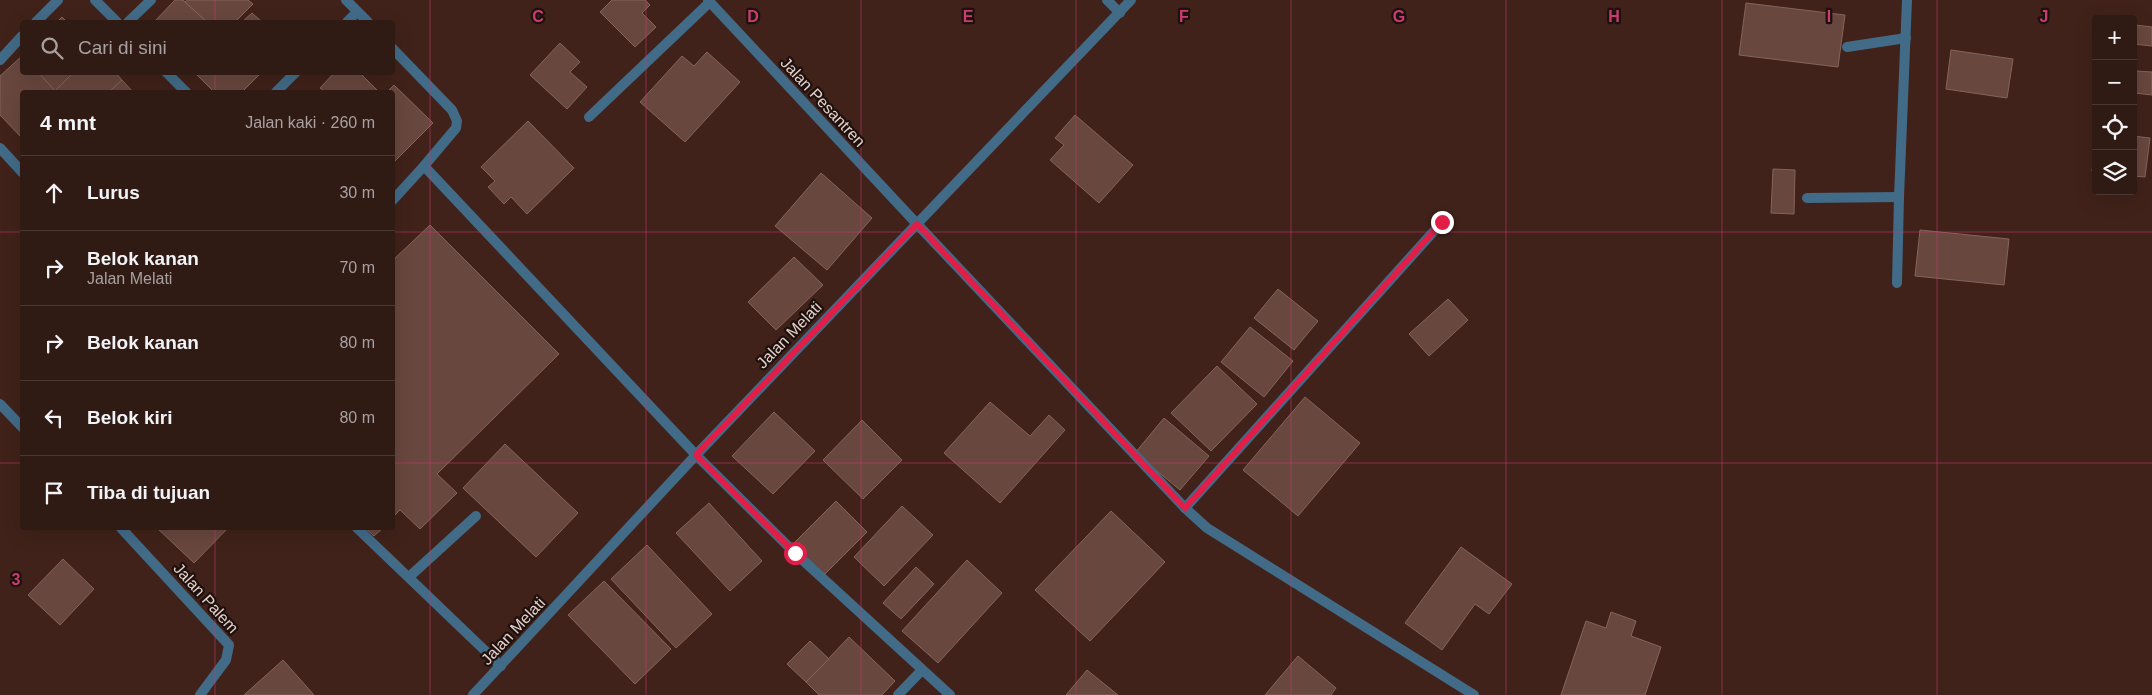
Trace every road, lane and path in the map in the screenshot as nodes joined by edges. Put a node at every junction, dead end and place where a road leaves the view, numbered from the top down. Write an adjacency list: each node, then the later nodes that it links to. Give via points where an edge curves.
1 (58, 0): 11 (street)
2 (94, 0): 12 (street)
3 (151, 0): 13 (street)
4 (346, 0): 9 (street)
5 (1107, 0): 10 (street)
6 (1131, 0): 10 (street, Jalan Melati)
7 (1908, 0): 17 (street)
8 (709, 1): 25 (street); 33 (street, Jalan Pesantren)
9 (357, 12): 14 (street); 15 (street)
10 (1120, 13): 33 (street, Jalan Melati)
11 (38, 20)
12 (115, 20)
13 (130, 20)
14 (349, 20)
15 (366, 20)
16 (20, 38): 20 (street)
17 (1906, 38): 18 (street); 29 (street)
18 (1847, 47)
19 (395, 51): 27 (street, via 456,116 456,128)
20 (0, 60)
21 (169, 75): 23 (street)
22 (293, 75): 24 (street)
23 (184, 90)
24 (278, 90)
25 (589, 117)
26 (0, 148): 28 (street)
27 (424, 166): 30 (street); 37 (street)
28 (20, 170)
29 (1899, 197): 31 (street); 34 (street)
30 (395, 198)
31 (1807, 198)
32 (1442, 222): 38 (street)
33 (917, 224): 37 (street, Jalan Melati); 38 (street, Jalan Pesantren)
34 (1897, 283)
35 (0, 404): 36 (street)
36 (20, 425)
37 (696, 455): 43 (street, Jalan Melati); 44 (street, via 795,553)
38 (1185, 508): 49 (street, Jalan Pesantren, via 1207,528)
39 (476, 516): 42 (street)
40 (123, 530): 45 (street, Jalan Palem, via 228,644 226,660)
41 (359, 530): 42 (street)
42 (409, 577): 43 (street)
43 (501, 666): 46 (street, Jalan Melati)
44 (922, 670): 47 (street); 48 (street)
45 (200, 695)
46 (473, 695)
47 (898, 695)
48 (950, 695)
49 (1474, 695)

